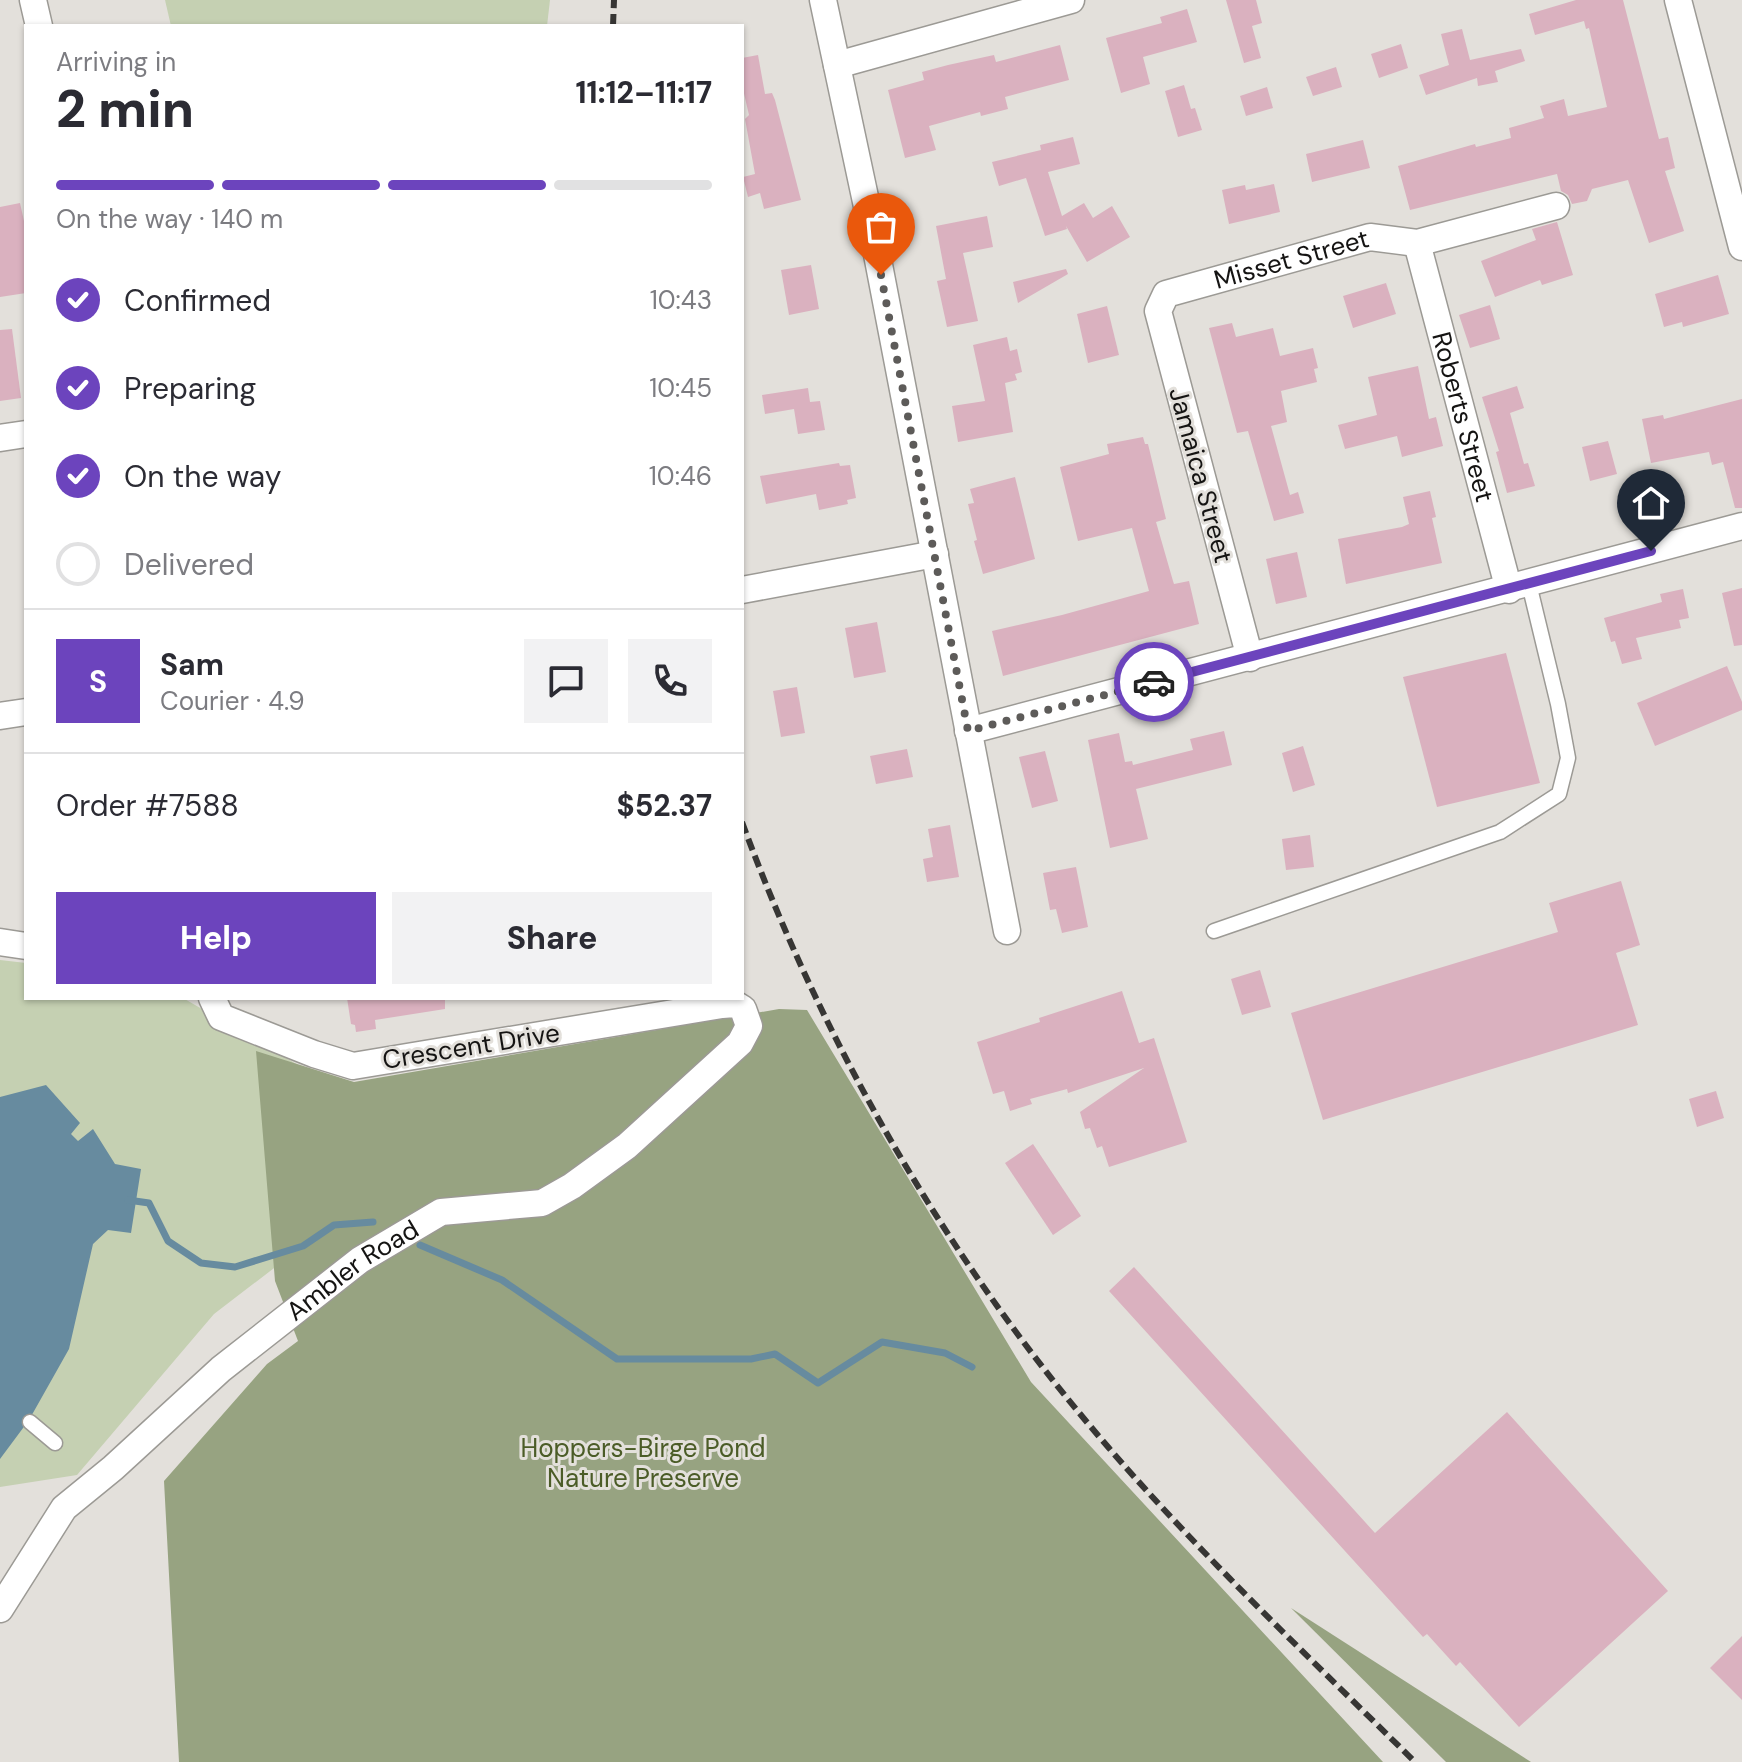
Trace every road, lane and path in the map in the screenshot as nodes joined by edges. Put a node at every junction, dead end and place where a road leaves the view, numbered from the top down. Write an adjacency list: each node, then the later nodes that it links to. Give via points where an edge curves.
1 (33, 0): 5 (street)
2 (823, 0): 6 (street)
3 (1071, 0): 6 (street)
4 (1678, 0): 9 (street)
5 (39, 24)
6 (837, 65): 14 (street)
7 (1556, 206): 8 (street, Misset Street)
8 (1417, 243): 10 (street, Misset Street, via 1370,237); 15 (street, Roberts Street)
9 (1742, 247)
10 (1166, 294): 17 (street, Jamaica Street, via 1158,311)
11 (24, 434): 12 (street)
12 (0, 438)
13 (1742, 526): 15 (street)
14 (935, 554): 16 (street); 20 (street)
15 (1519, 587): 17 (street); 22 (lane, via 1558,704 1568,758 1559,794 1500,832)
16 (744, 590)
17 (1250, 658): 20 (street)
18 (24, 712): 19 (street)
19 (0, 716)
20 (968, 731): 21 (street)
21 (1007, 931)
22 (1214, 931)
23 (0, 942): 24 (street)
24 (24, 946)
25 (213, 1000): 26 (street, Crescent Drive, via 221,1017 353,1066)
26 (632, 1009): 27 (street, Crescent Drive, via 729,1004)
27 (746, 1013): 30 (street, Ambler Road, via 749,1026 740,1043 627,1146 572,1186 542,1203 441,1212 360,1260 221,1369 64,1508)
28 (30, 1422): 29 (lane)
29 (55, 1443)
30 (0, 1609)

